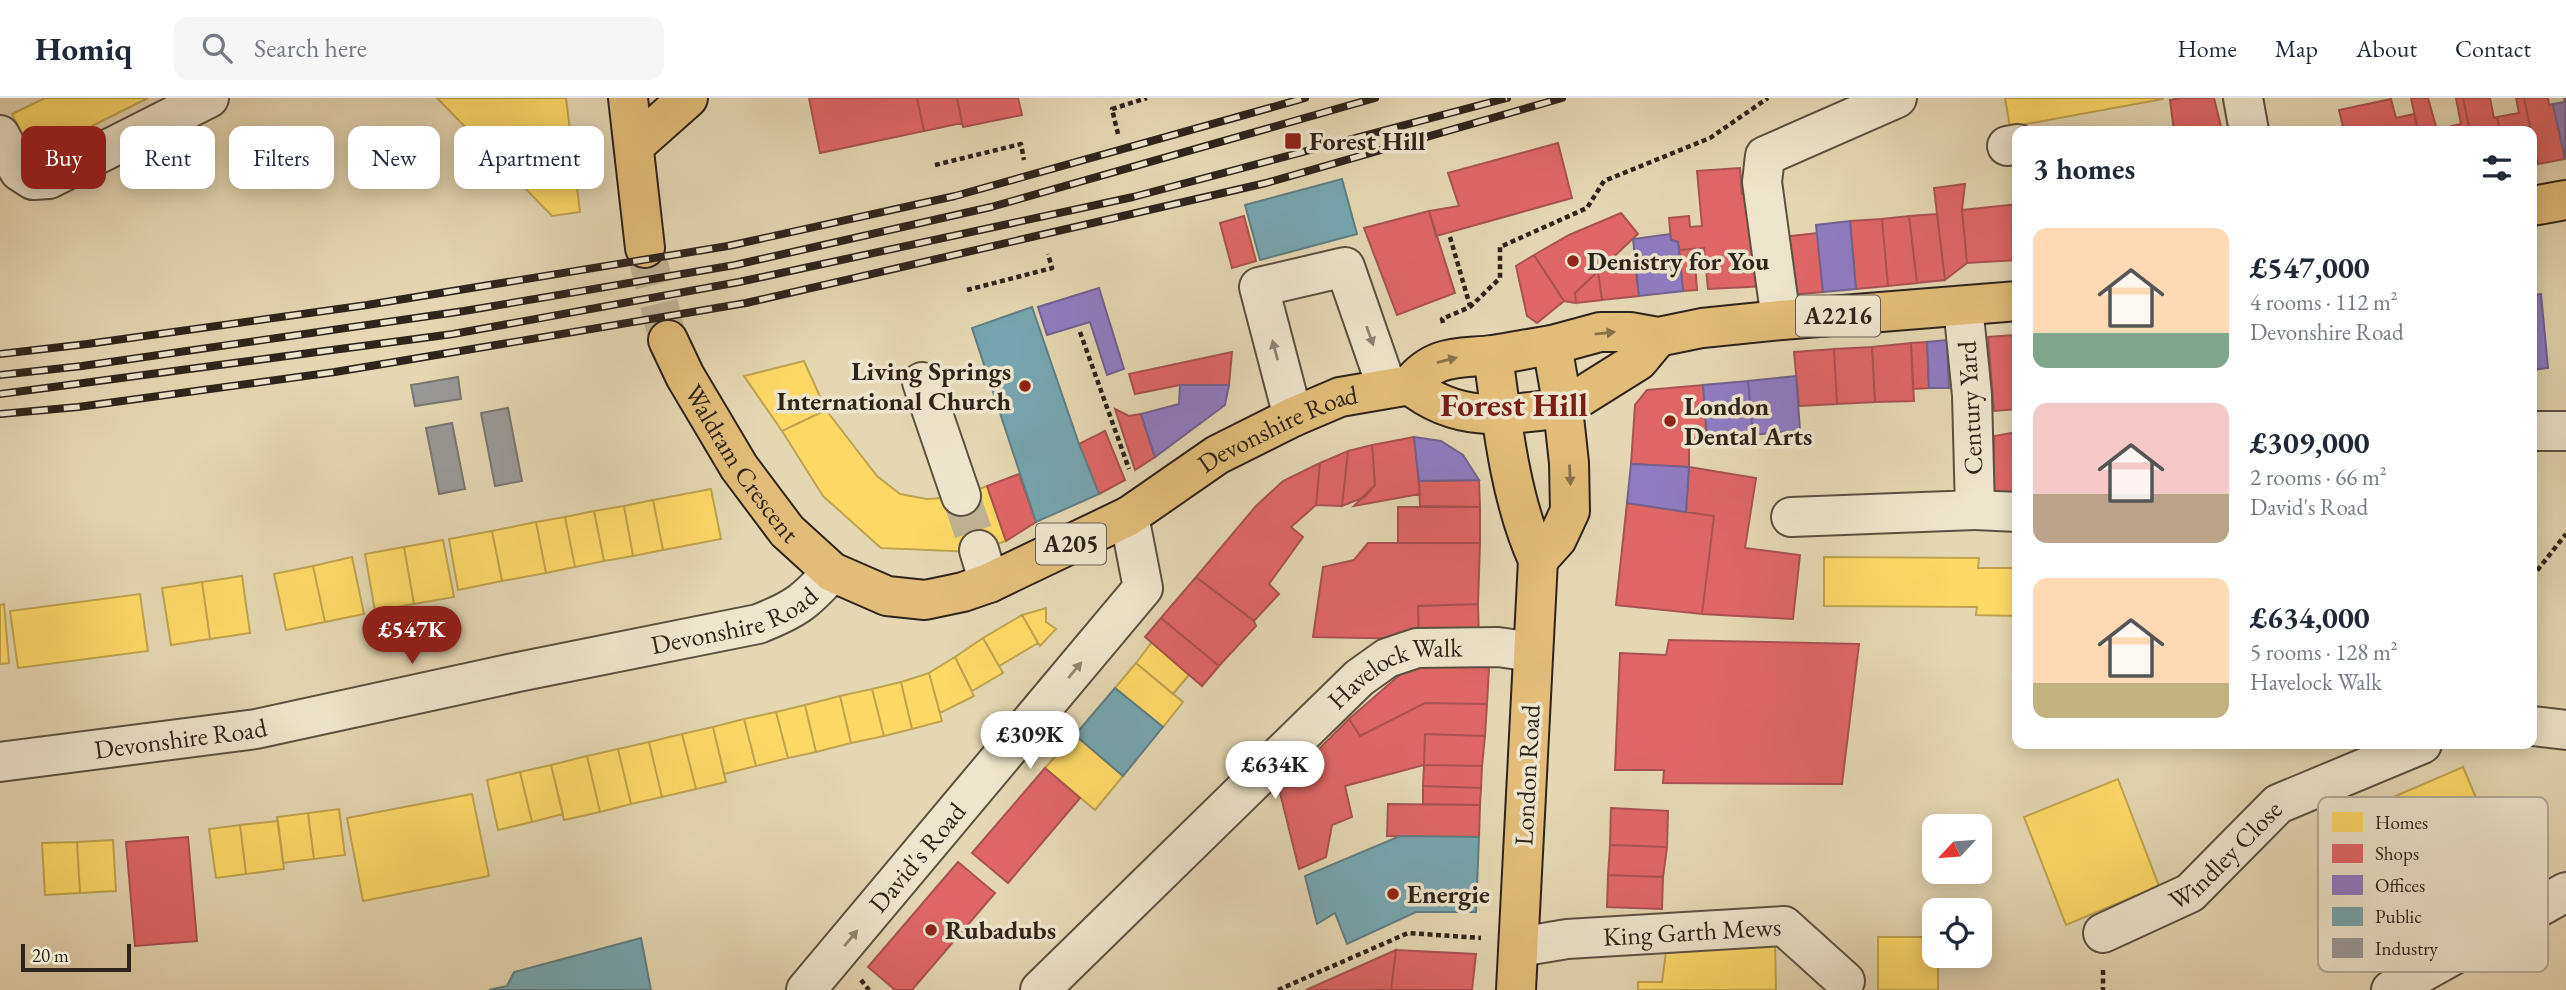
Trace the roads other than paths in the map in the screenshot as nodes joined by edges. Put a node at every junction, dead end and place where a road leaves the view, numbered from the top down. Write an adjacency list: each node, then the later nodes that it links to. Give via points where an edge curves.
1 (209, 98): 7 (street, via 49,178 33,180 19,171)
2 (628, 98): 8 (main road)
3 (688, 98): 8 (main road)
4 (1897, 98): 14 (street, via 1765,156 1762,182)
5 (2243, 98): 6 (street)
6 (2248, 126)
7 (0, 135)
8 (634, 146): 11 (main road)
9 (2566, 200): 10 (main road)
10 (2537, 205)
11 (645, 247)
12 (2012, 302): 13 (main road, A2216)
13 (1964, 306): 14 (main road, A2216); 27 (street, Century Yard)
14 (1781, 320): 15 (main road, A2216)
15 (1658, 337): 17 (main road, A2216, one-way to 15, via 1600,332); 21 (main road, via 1639,362)
16 (668, 340): 32 (main road, Waldram Crescent / A205, via 739,467 787,531)
17 (1552, 345): 18 (main road, Devonshire Road / A205); 21 (main road)
18 (1493, 355): 20 (main road, Devonshire Road / A205, one-way to 18, via 1448,358); 23 (main road, London Road)
19 (922, 382): 26 (street)
20 (1398, 387): 22 (main road, Devonshire Road / A205, via 1340,397); 22 (street, one-way to 20, via 1259,287 1345,267); 23 (main road, via 1474,414)
21 (1563, 408): 23 (main road); 31 (main road, one-way to 31, via 1570,511 1558,539)
22 (1293, 416): 28 (main road, Devonshire Road / A205, via 1217,455)
23 (1502, 416): 31 (main road, London Road, via 1524,526)
24 (2537, 431): 25 (street)
25 (2566, 431)
26 (961, 496)
27 (1975, 510): 29 (street, Century Yard); 30 (street, Century Yard)
28 (1136, 512): 32 (main road, Devonshire Road / A205, via 984,566 963,592 925,600 887,596); 44 (street, David's Road, one-way to 28, via 1143,589)
29 (2012, 512)
30 (1791, 517)
31 (1538, 560): 33 (main road, London Road)
32 (832, 572): 37 (street, Devonshire Road, via 792,610 758,624 256,729)
33 (1533, 652): 41 (main road, London Road); 45 (street, Havelock Walk, via 1498,647 1417,648 1387,659 1359,678)
34 (2537, 727): 35 (street)
35 (2566, 730)
36 (2410, 749): 40 (street, Windley Close, via 2278,804 2190,893)
37 (0, 762)
38 (2566, 892): 39 (street)
39 (2548, 902)
40 (2103, 933)
41 (1520, 947): 43 (street, King Garth Mews, via 1567,939 1784,926); 46 (main road, London Road)
42 (2423, 972): 47 (street)
43 (1845, 981)
44 (806, 990)
45 (1040, 990)
46 (1516, 990)
47 (2391, 990)

